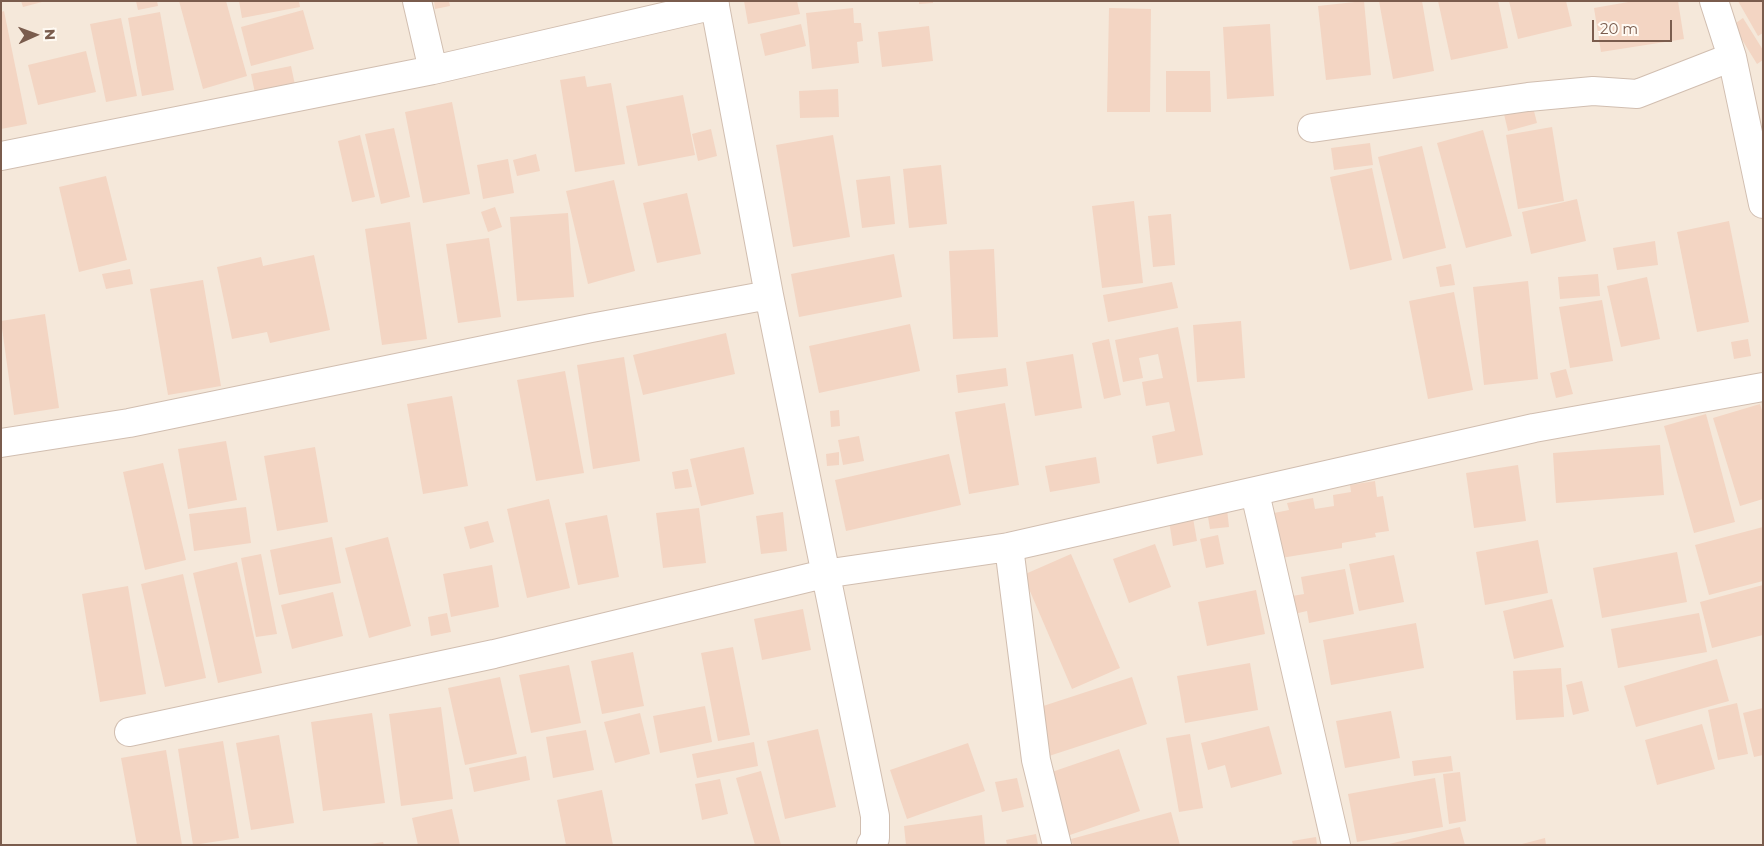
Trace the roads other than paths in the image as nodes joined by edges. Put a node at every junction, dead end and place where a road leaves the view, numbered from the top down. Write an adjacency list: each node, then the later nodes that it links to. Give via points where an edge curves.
1 (417, 1): 5 (street)
2 (1714, 1): 4 (street)
3 (715, 3): 5 (street); 9 (street)
4 (1732, 57): 6 (street, via 1637,94 1593,91 1528,97); 8 (street)
5 (433, 70): 7 (street)
6 (1312, 128)
7 (1, 156)
8 (1763, 204)
9 (769, 295): 11 (street, via 129,423); 14 (street)
10 (1763, 386): 12 (street, via 1534,428)
11 (1, 443)
12 (1255, 493): 13 (street); 18 (street)
13 (1009, 547): 14 (street); 17 (street, via 1036,760)
14 (824, 574): 15 (street, via 494,654); 16 (street, via 875,816)
15 (129, 732)
16 (871, 845)
17 (1057, 845)
18 (1336, 845)

